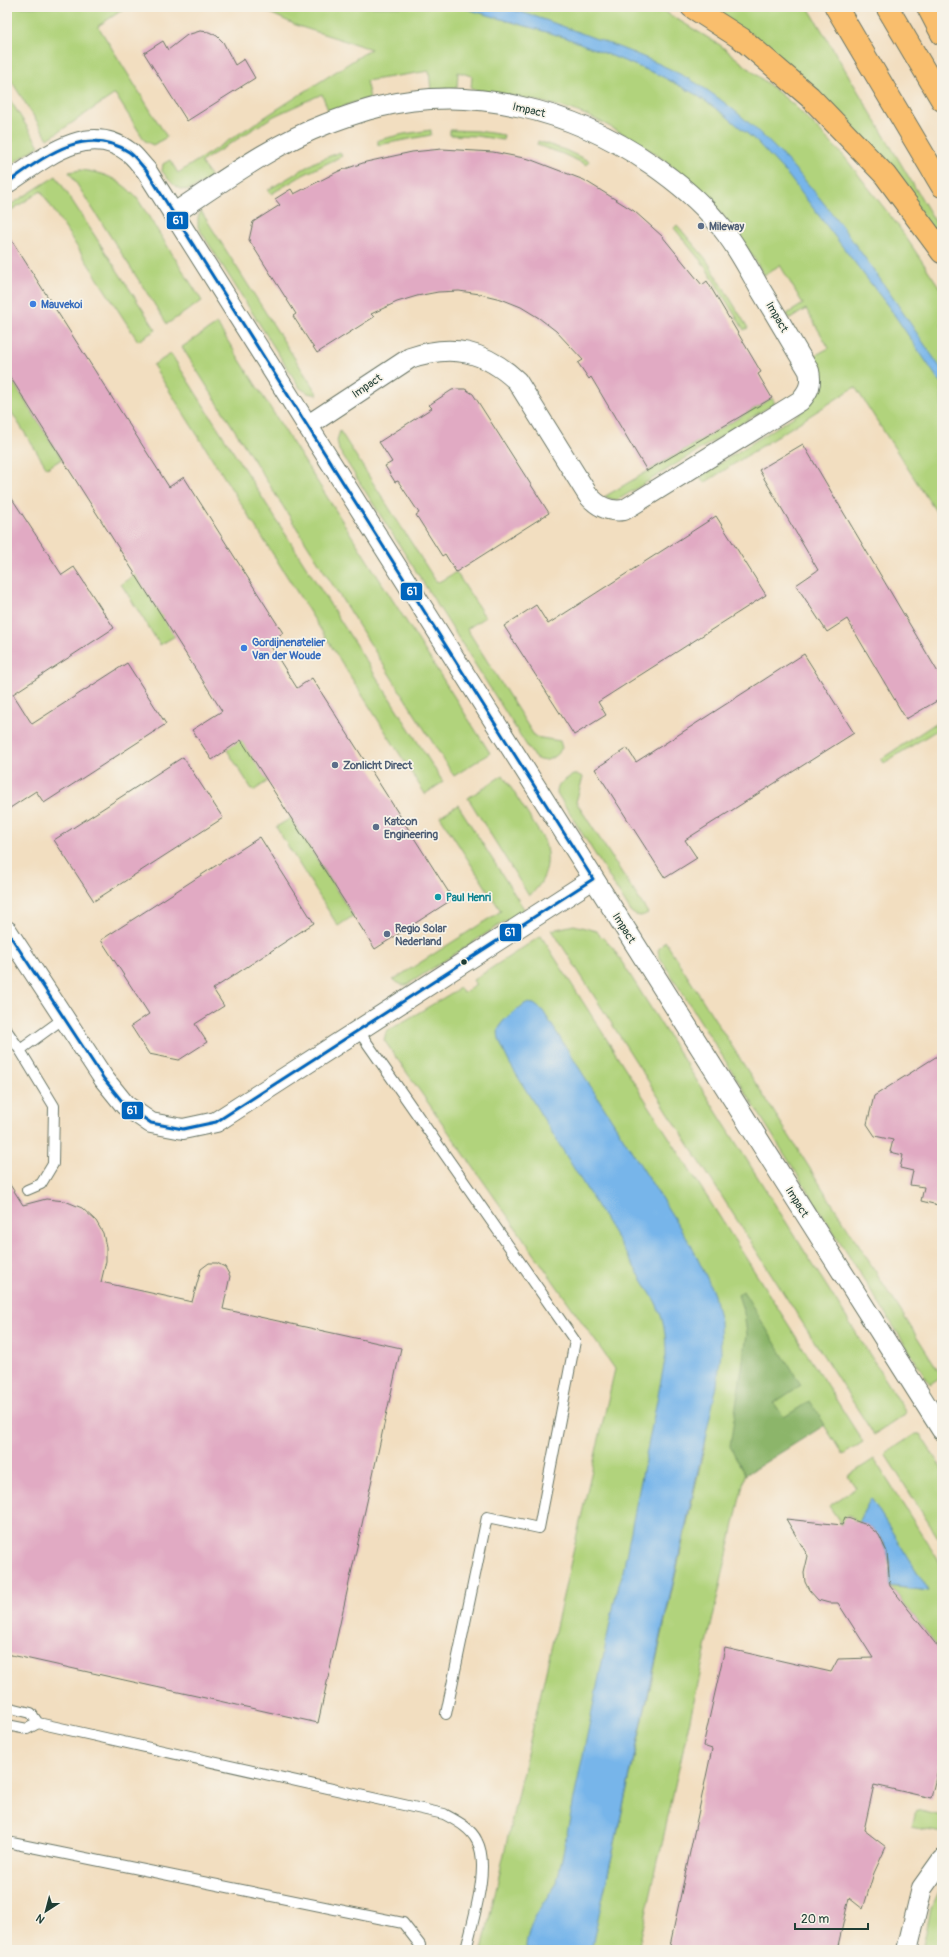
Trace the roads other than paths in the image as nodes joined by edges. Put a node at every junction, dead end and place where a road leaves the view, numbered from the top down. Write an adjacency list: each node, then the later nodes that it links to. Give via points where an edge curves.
1 (692, 7): 10 (highway, via 742,39 810,97 885,175)
2 (836, 7): 8 (highway)
3 (887, 7): 6 (highway)
4 (928, 7): 5 (highway)
5 (942, 34)
6 (942, 100)
7 (7, 183): 9 (street, Impact, via 70,144 98,139 116,144 130,152 146,170)
8 (942, 186)
9 (173, 214): 11 (street, Impact); 11 (street, Impact, via 274,149 324,125 378,107 458,99 519,106 561,118 612,139 685,190 716,221 745,262 809,371 811,382 800,401 624,510 613,512 594,503 588,495 517,381 503,368 484,357 461,351 437,351 410,358)
10 (942, 252)
11 (307, 426): 12 (street, Impact)
12 (593, 879): 16 (street); 19 (street, Impact)
13 (7, 931): 14 (street)
14 (64, 1018): 16 (street, via 124,1105 150,1123 183,1129 216,1122); 17 (lane)
15 (7, 1030): 17 (lane)
16 (358, 1030): 21 (lane, via 575,1341 539,1528 487,1516)
17 (20, 1050): 18 (lane, via 54,1106 53,1164 41,1184)
18 (27, 1190)
19 (942, 1430)
20 (7, 1707): 22 (lane, via 31,1713)
21 (446, 1714)
22 (38, 1723): 23 (lane, via 27,1729); 27 (lane, via 444,1814 461,1822 477,1840 483,1858 482,1877)
23 (7, 1725)
24 (7, 1842): 26 (lane, via 403,1923 420,1945)
25 (942, 1860): 28 (street, via 922,1888)
26 (419, 1950)
27 (466, 1950)
28 (908, 1950)

